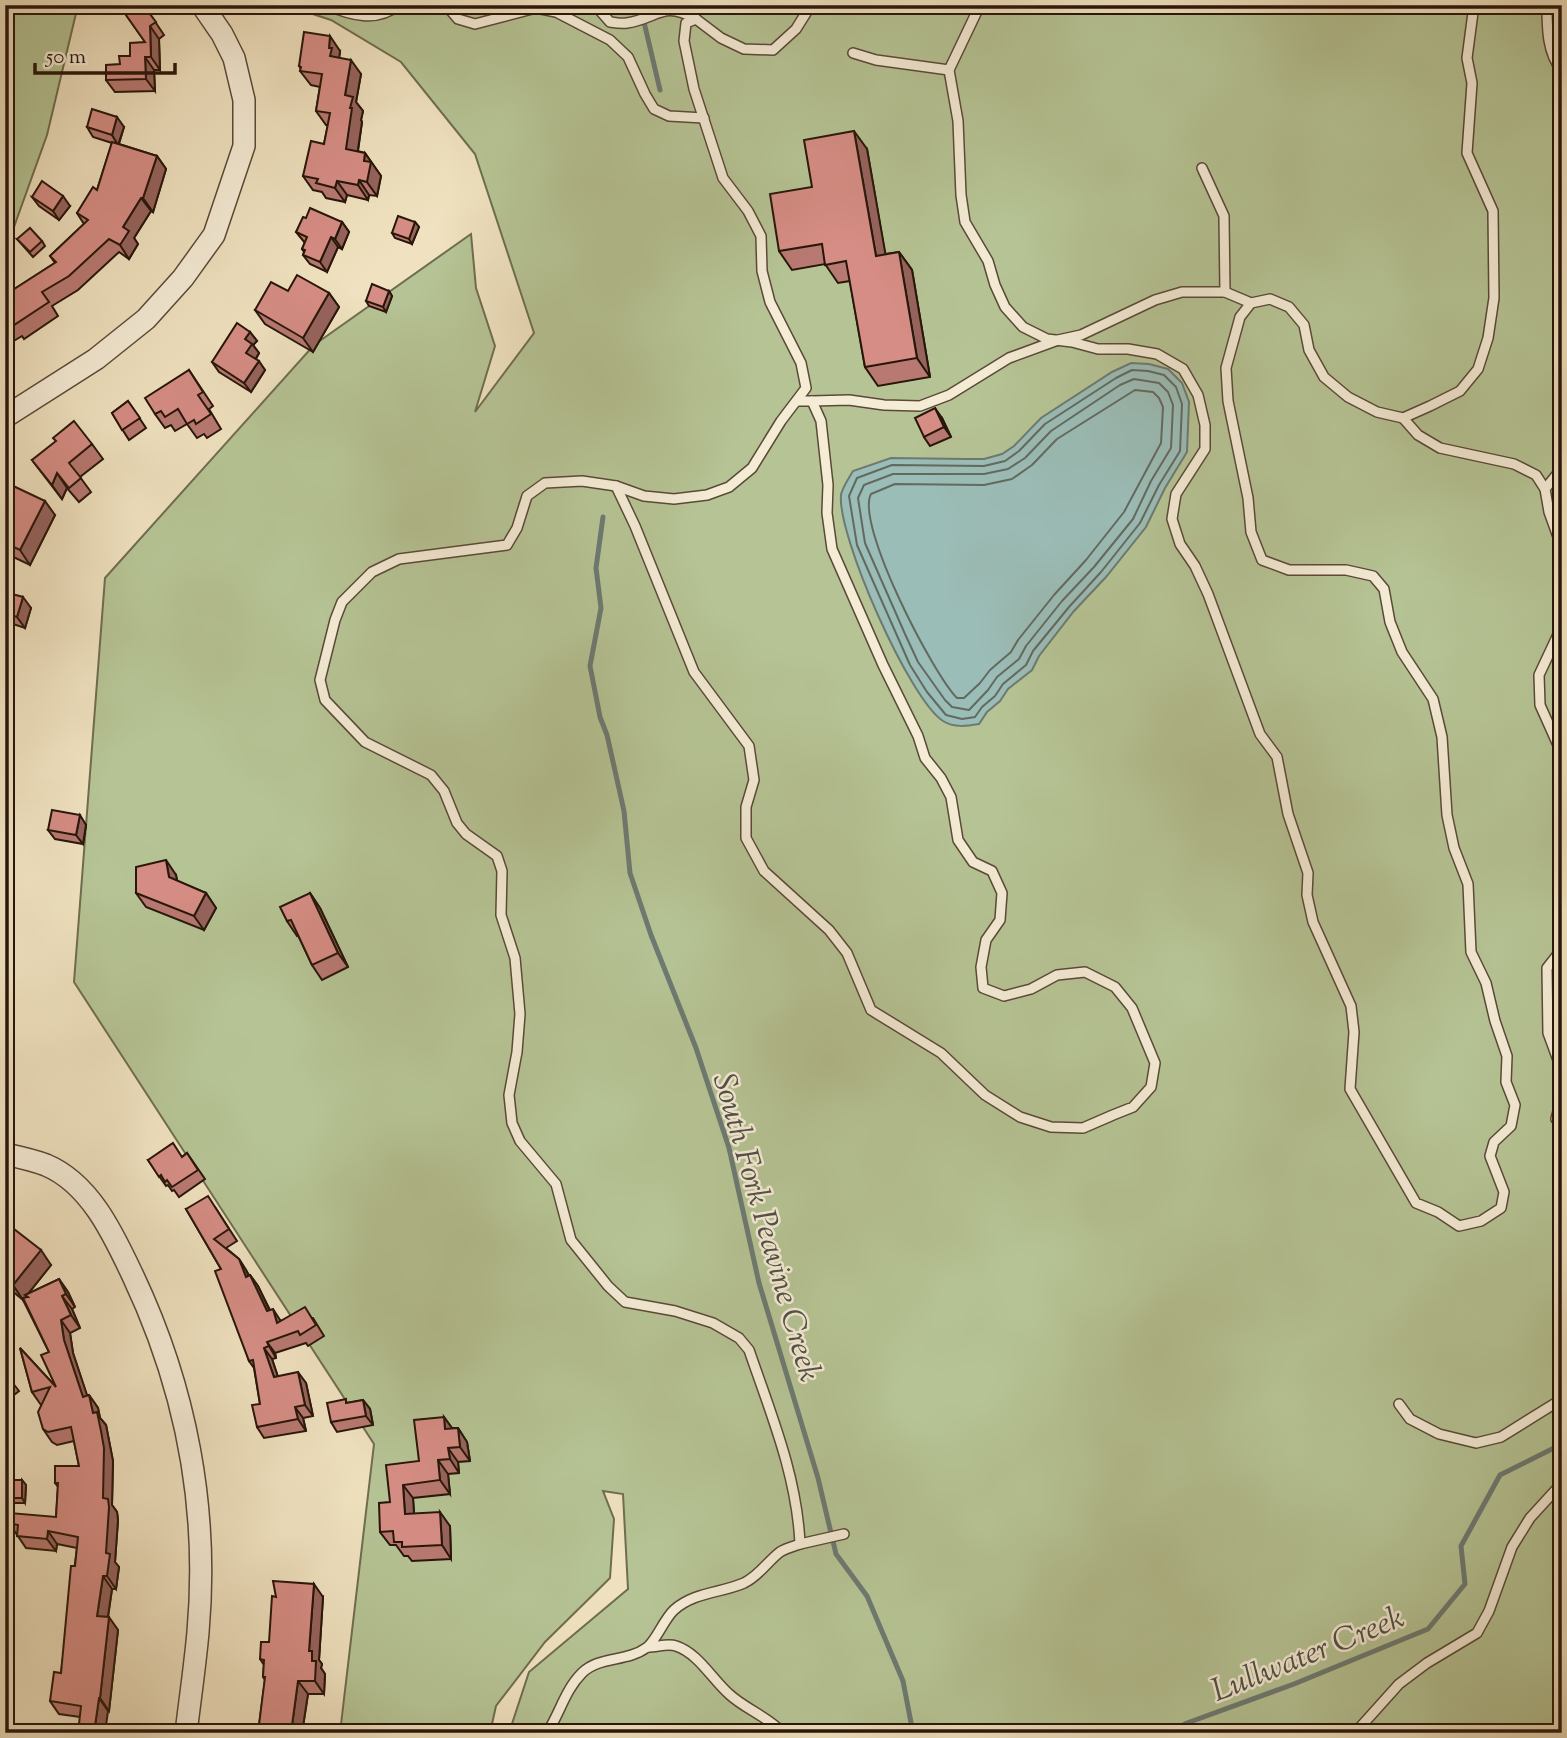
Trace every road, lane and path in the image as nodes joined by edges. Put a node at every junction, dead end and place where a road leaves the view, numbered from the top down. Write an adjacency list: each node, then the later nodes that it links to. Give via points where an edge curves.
1 (202, 5): 21 (street, via 234,58 244,100 244,146 214,235 146,319 96,359)
2 (327, 5): 3 (lane, via 351,16 372,16)
3 (398, 5)
4 (446, 5): 14 (lane, via 458,19 475,24 536,8 556,12 610,40 628,57 654,110 668,116)
5 (595, 5): 10 (lane, via 610,22 627,24 673,9)
6 (811, 5): 10 (lane, via 796,29 774,50 744,49)
7 (980, 5): 12 (lane)
8 (1474, 5): 22 (lane, via 1466,58 1472,83 1467,153 1493,211 1494,298 1489,338 1478,369 1460,391)
9 (1547, 5): 13 (lane, via 1549,44)
10 (696, 19): 14 (lane, via 686,23 684,41)
11 (853, 53): 12 (lane)
12 (949, 70): 18 (lane, via 958,121 965,222 988,261 1005,307 1023,327)
13 (1562, 71)
14 (704, 117): 19 (lane, via 723,178 761,236 762,271 770,302 801,363 806,388)
15 (1202, 168): 16 (lane, via 1224,216)
16 (1225, 292): 17 (lane); 18 (lane, via 1182,292 1081,335)
17 (1251, 303): 18 (lane, via 1240,317 1226,368 1251,532 1262,559 1289,570 1346,570 1373,576 1384,589 1402,652 1433,699 1447,815 1468,884 1471,952 1486,983 1507,1056 1507,1082 1515,1105 1511,1126 1494,1142 1490,1156 1504,1192 1500,1208 1481,1221 1459,1226 1416,1203 1350,1089 1351,1006 1313,922 1308,873 1288,814 1278,757 1260,734 1208,594 1180,544 1172,519 1176,494 1205,449 1198,395 1183,369 1157,354); 22 (lane, via 1270,299 1289,307 1304,325 1309,350 1324,377 1348,397 1377,412)
18 (1058, 340): 20 (lane, via 1009,358 949,395 920,406)
19 (797, 401): 20 (lane); 24 (lane, via 752,468 729,487 674,499 644,496)
20 (812, 401): 24 (lane, via 821,421 832,549 925,758 951,797 958,840 973,862 992,871 1002,893 1000,920 986,940 981,967 984,988 1004,996 1057,975 1085,972 1115,986 1132,1009 1155,1063 1151,1087 1133,1107 1083,1128 1051,1127 1020,1117 985,1095 940,1053 870,1010 847,953 829,930 764,871 746,838 746,807 754,779 749,746 694,672)
21 (5, 417)
22 (1403, 418): 25 (lane, via 1440,449 1514,464 1535,475)
23 (1562, 468): 25 (lane)
24 (617, 486): 38 (lane, via 582,481 545,483 527,496 507,545 399,559 372,572 342,602 320,680 325,699 343,721 365,742 431,775 444,791 457,824 497,856 502,871 500,915 515,958 520,1014 509,1094 512,1123 520,1141 556,1184 571,1240 608,1286 625,1302 713,1323 748,1350 791,1474)
25 (1545, 489): 26 (lane)
26 (1562, 548)
27 (1562, 626): 28 (lane, via 1539,675 1540,705)
28 (1562, 754)
29 (1562, 949): 30 (lane, via 1547,968 1548,1033)
30 (1562, 1071)
31 (1562, 1096): 32 (lane)
32 (1556, 1119)
33 (5, 1154): 40 (street, via 60,1173 99,1214 143,1299 176,1385 196,1481 200,1549 198,1632)
34 (1562, 1399): 35 (lane, via 1501,1437 1476,1443 1439,1434 1410,1419)
35 (1399, 1404)
36 (1562, 1483): 43 (lane, via 1530,1518 1512,1547 1477,1633 1399,1684)
37 (844, 1534): 38 (lane)
38 (800, 1544): 39 (lane, via 781,1551 744,1583 703,1593 676,1608)
39 (649, 1647): 41 (lane, via 625,1659 596,1663 583,1672 568,1690); 42 (lane, via 674,1645 692,1654 732,1697)
40 (186, 1733)
41 (547, 1733)
42 (783, 1733)
43 (1355, 1733)

